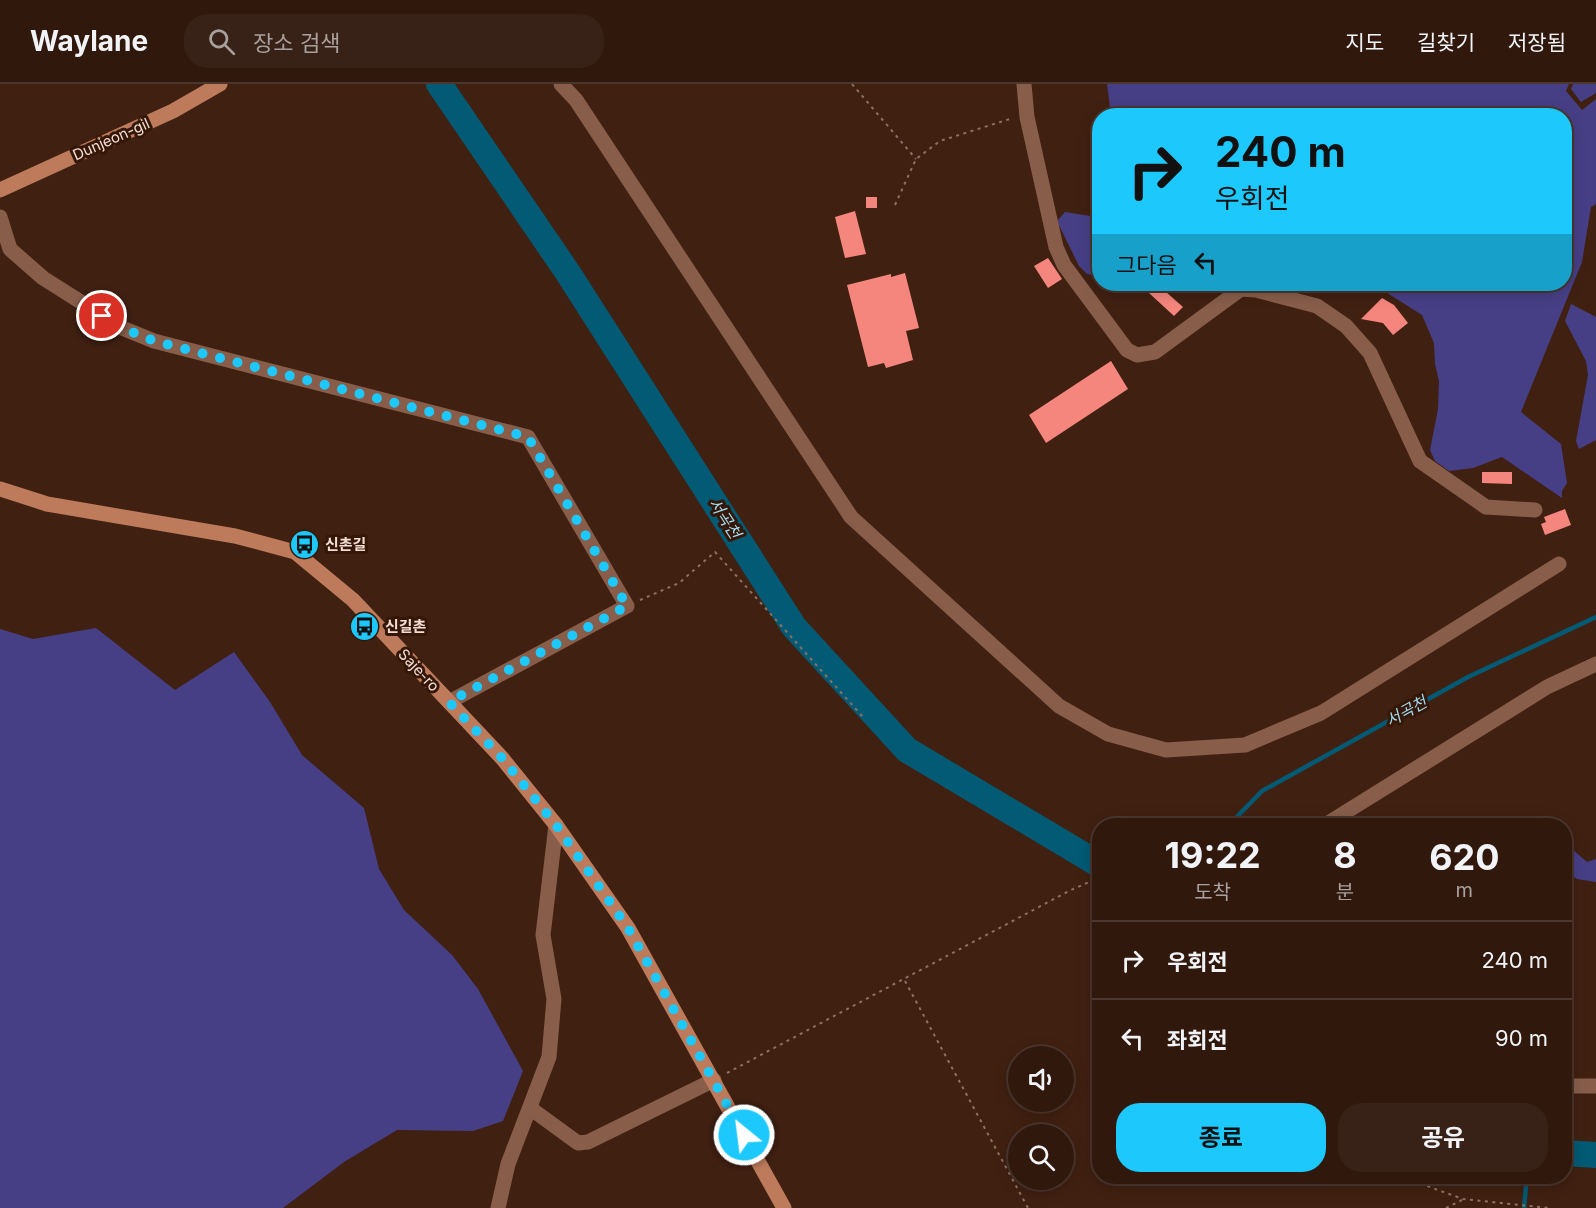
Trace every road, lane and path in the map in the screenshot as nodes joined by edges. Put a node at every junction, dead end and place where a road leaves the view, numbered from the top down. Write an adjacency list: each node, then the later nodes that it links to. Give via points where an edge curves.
1 (220, 84): 7 (street, Dunjeon-gil, via 173,111)
2 (561, 84): 14 (street, via 576,100 851,518 1059,706 1108,734 1166,750 1245,745 1321,713)
3 (852, 84): 6 (path)
4 (1024, 84): 5 (street)
5 (1027, 113): 6 (path, via 940,141); 10 (street, via 1056,247 1064,265 1127,350 1137,354 1155,352)
6 (916, 159): 8 (path)
7 (0, 190)
8 (895, 205)
9 (0, 217): 15 (street, via 10,249 43,278 122,328 154,341 528,437)
10 (1238, 291)
11 (1260, 291): 13 (street, via 1317,306 1346,326 1370,353 1420,461 1486,507)
12 (0, 489): 17 (street, Saje-ro, via 47,504 235,536 295,552 353,600)
13 (1535, 510)
14 (1559, 564)
15 (627, 606): 17 (street); 18 (path, via 679,583 715,552)
16 (1596, 664): 19 (street, via 1547,687)
17 (449, 702): 20 (street, Saje-ro, via 502,758)
18 (863, 717)
19 (1336, 818)
20 (556, 825): 23 (street, Saje-ro, via 628,928); 26 (street, via 543,935 554,999 549,1057)
21 (1092, 883): 22 (path, via 1069,891)
22 (904, 980): 23 (path); 31 (path)
23 (714, 1080): 26 (street, via 588,1142 578,1143); 30 (street, Saje-ro)
24 (1572, 1086): 25 (street)
25 (1596, 1086)
26 (530, 1108): 29 (street, via 508,1164)
27 (1421, 1184): 28 (path)
28 (1463, 1199): 32 (path); 33 (path)
29 (498, 1208)
30 (784, 1208)
31 (1028, 1208)
32 (1446, 1208)
33 (1541, 1208): 34 (path)
34 (1549, 1208)

